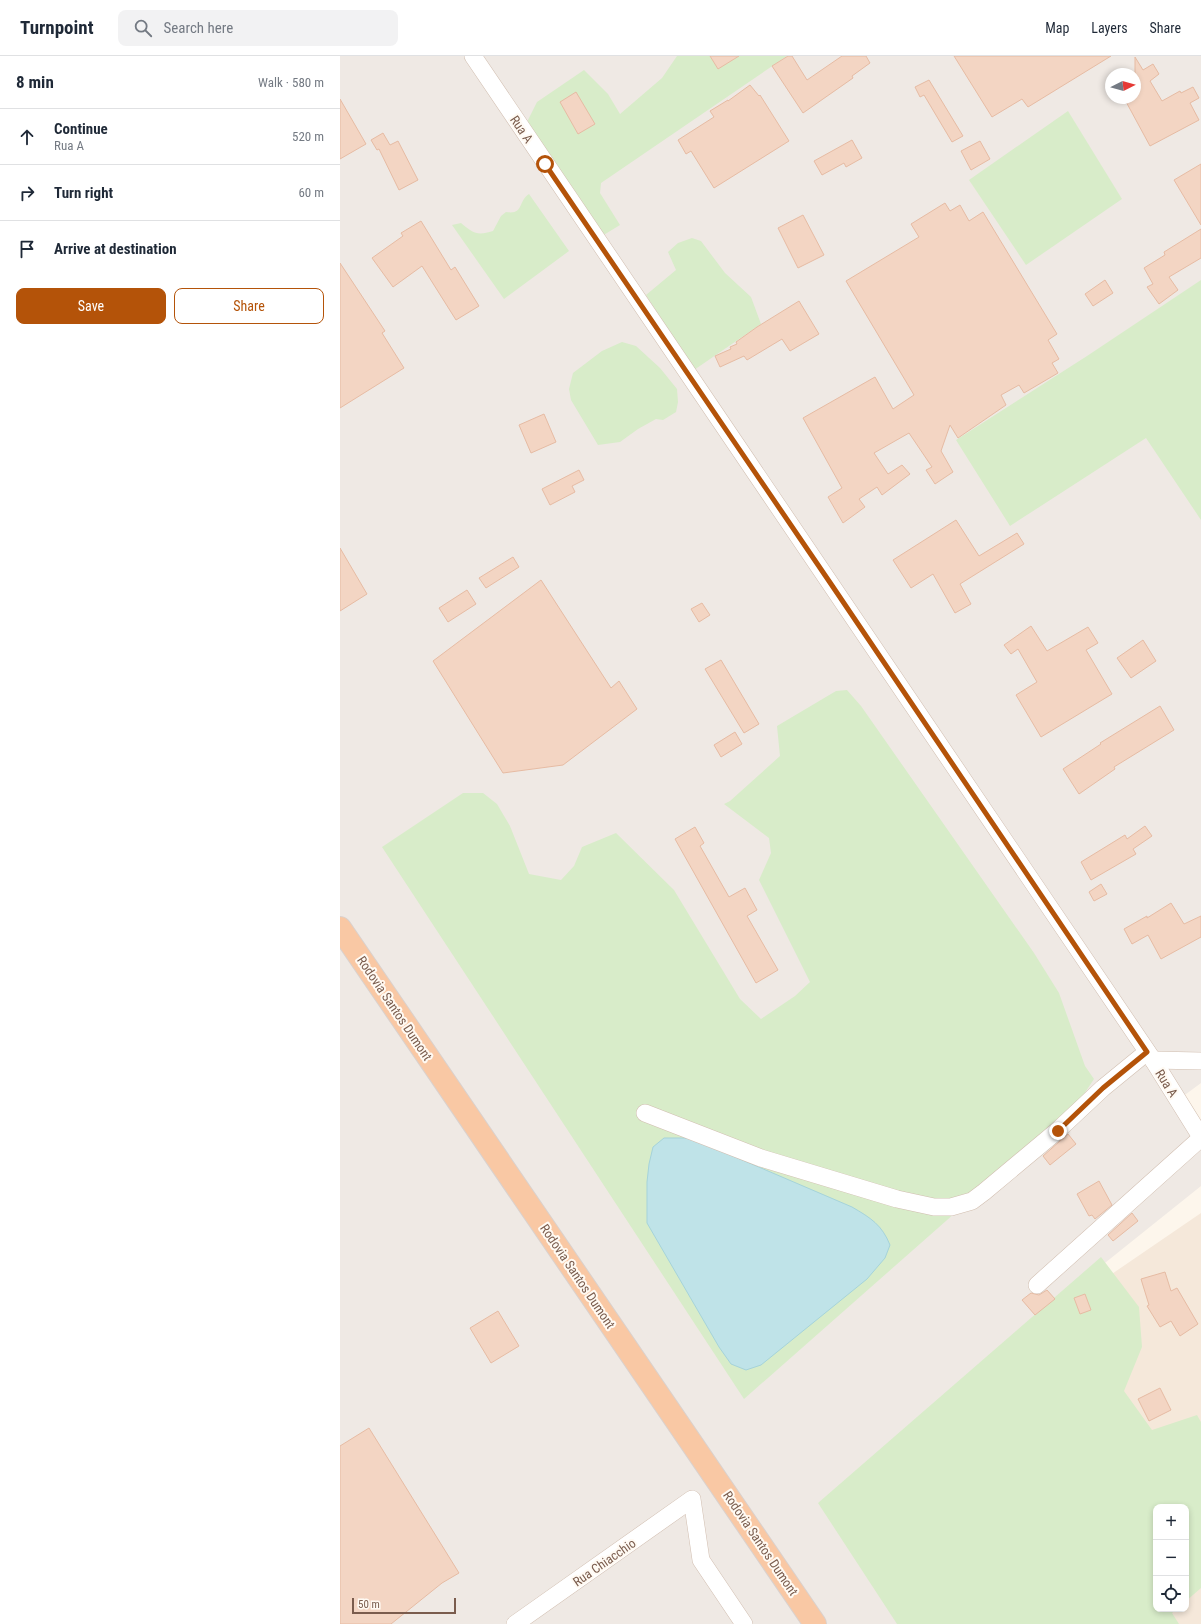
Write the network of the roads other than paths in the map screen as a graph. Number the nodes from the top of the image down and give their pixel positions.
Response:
1 (473, 56) edge
2 (340, 928) edge
3 (1150, 1056) junction
4 (1201, 1061) edge
5 (645, 1114) dead end
6 (1201, 1138) edge
7 (1038, 1285) dead end
8 (515, 1624) edge
9 (744, 1624) edge
10 (815, 1624) edge

1 - 3 street, Rua A
2 - 10 highway, Rodovia Santos Dumont
3 - 4 street
3 - 5 street
3 - 6 street, Rua A
6 - 7 street
8 - 9 street, Rua Chiacchio

